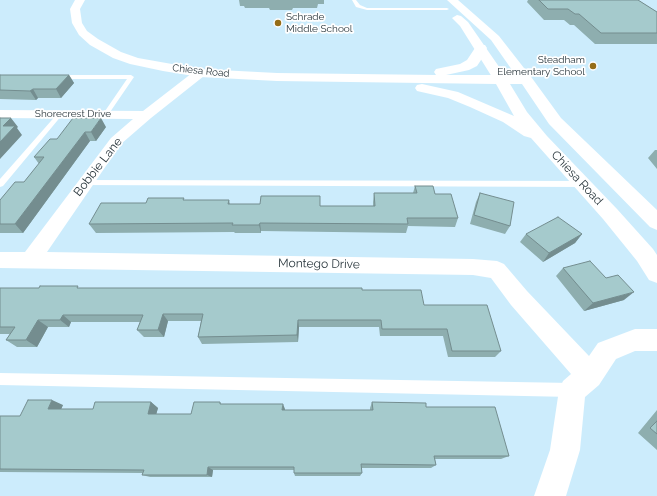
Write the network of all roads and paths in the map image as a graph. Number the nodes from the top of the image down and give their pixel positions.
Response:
1 (80, 0) edge
2 (354, 0) edge
3 (439, 0) edge
4 (450, 4) edge
5 (464, 24) junction
6 (501, 46) junction
7 (484, 53) junction
8 (200, 73) junction
9 (412, 75) junction
10 (46, 77) edge
11 (363, 77) junction
12 (499, 77) junction
13 (524, 77) junction
14 (392, 79) junction
15 (0, 114) edge
16 (60, 114) junction
17 (106, 114) junction
18 (146, 115) junction
19 (541, 140) junction
20 (84, 183) junction
21 (0, 184) edge
22 (583, 184) junction
23 (657, 222) edge
24 (31, 259) junction
25 (0, 260) edge
26 (657, 273) edge
27 (657, 340) edge
28 (0, 378) edge
29 (581, 383) junction
30 (550, 496) edge

1 - 8 main road, Chiesa Road
2 - 4 lane
3 - 4 main road
4 - 5 main road
4 - 6 main road
5 - 6 main road
5 - 7 main road
6 - 7 main road
6 - 13 main road
7 - 9 main road
7 - 12 main road
8 - 11 main road, Chiesa Road
8 - 18 street, Bobbie Lane
9 - 11 main road, Chiesa Road
9 - 12 main road, Chiesa Road
10 - 17 lane
11 - 14 main road, Chiesa Road
12 - 13 main road, Chiesa Road
12 - 14 main road, Chiesa Road
12 - 19 main road, Chiesa Road
13 - 23 main road, Chiesa Road
14 - 19 main road
15 - 16 street, Shorecrest Drive
16 - 17 street, Shorecrest Drive
16 - 21 lane
17 - 18 street, Shorecrest Drive
18 - 20 street, Bobbie Lane
19 - 22 main road, Chiesa Road
20 - 22 lane
20 - 24 street, Bobbie Lane
22 - 26 main road, Chiesa Road
24 - 25 street, Montego Drive
24 - 29 street, Montego Drive
27 - 29 street
28 - 29 lane
29 - 30 street

